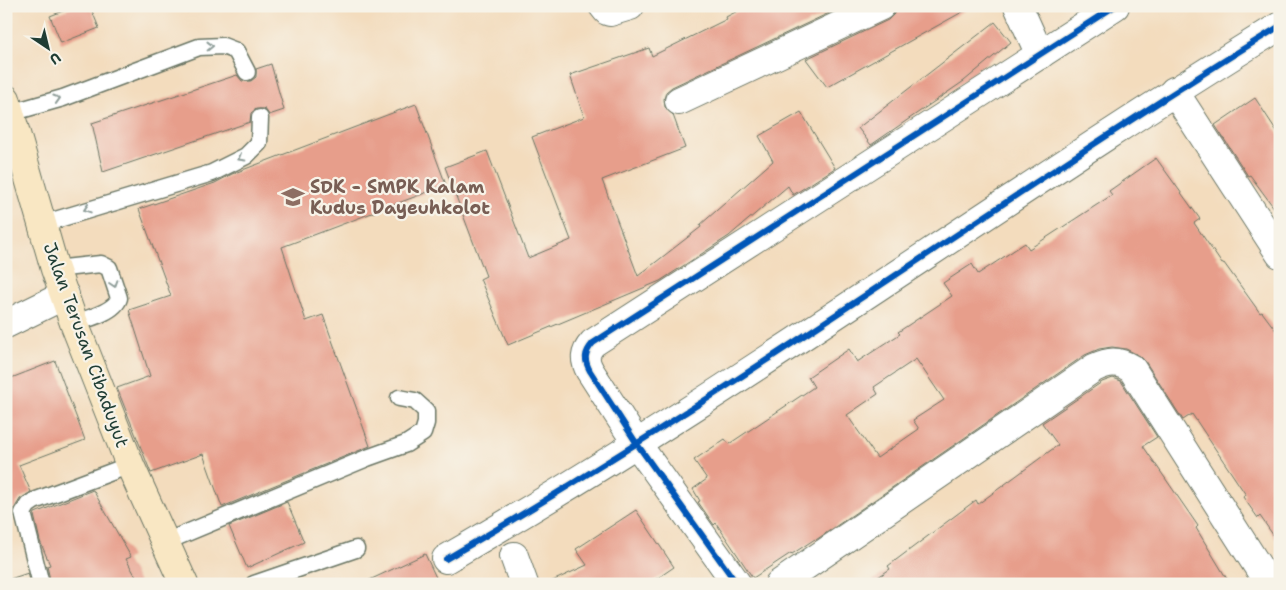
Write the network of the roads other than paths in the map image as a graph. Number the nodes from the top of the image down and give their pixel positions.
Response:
1 (604, 6) edge
2 (630, 6) edge
3 (881, 6) edge
4 (1018, 6) edge
5 (1115, 6) edge
6 (1280, 26) edge
7 (1040, 55) junction
8 (247, 72) dead end
9 (1174, 91) junction
10 (679, 101) dead end
11 (8, 106) edge
12 (260, 118) dead end
13 (42, 224) junction
14 (1280, 254) edge
15 (55, 269) junction
16 (65, 295) junction
17 (74, 323) junction
18 (6, 324) edge
19 (399, 398) dead end
20 (637, 444) junction
21 (130, 466) junction
22 (165, 542) junction
23 (356, 549) dead end
24 (514, 556) dead end
25 (446, 559) dead end
26 (807, 576) edge
27 (262, 583) edge
28 (41, 584) edge
29 (184, 584) edge
30 (524, 584) edge
31 (737, 584) edge
32 (779, 584) edge
33 (1269, 584) edge

1 - 2 street
3 - 10 street
4 - 7 street
5 - 7 street
6 - 9 street
7 - 20 street
11 -> 8 lane
9 - 14 street
9 - 20 street
11 - 13 main road, Jalan Terusan Cibaduyut
12 -> 13 lane
13 - 15 main road, Jalan Terusan Cibaduyut
15 - 16 main road, Jalan Terusan Cibaduyut
15 -> 17 lane
16 - 17 main road, Jalan Terusan Cibaduyut
16 - 18 street
17 - 21 main road, Jalan Terusan Cibaduyut
19 - 22 lane
20 - 25 street
20 - 31 street
21 - 22 main road, Jalan Terusan Cibaduyut
21 - 28 lane
22 - 29 main road, Jalan Terusan Cibaduyut
23 - 27 lane
24 - 30 street
26 - 32 street
26 - 33 street

